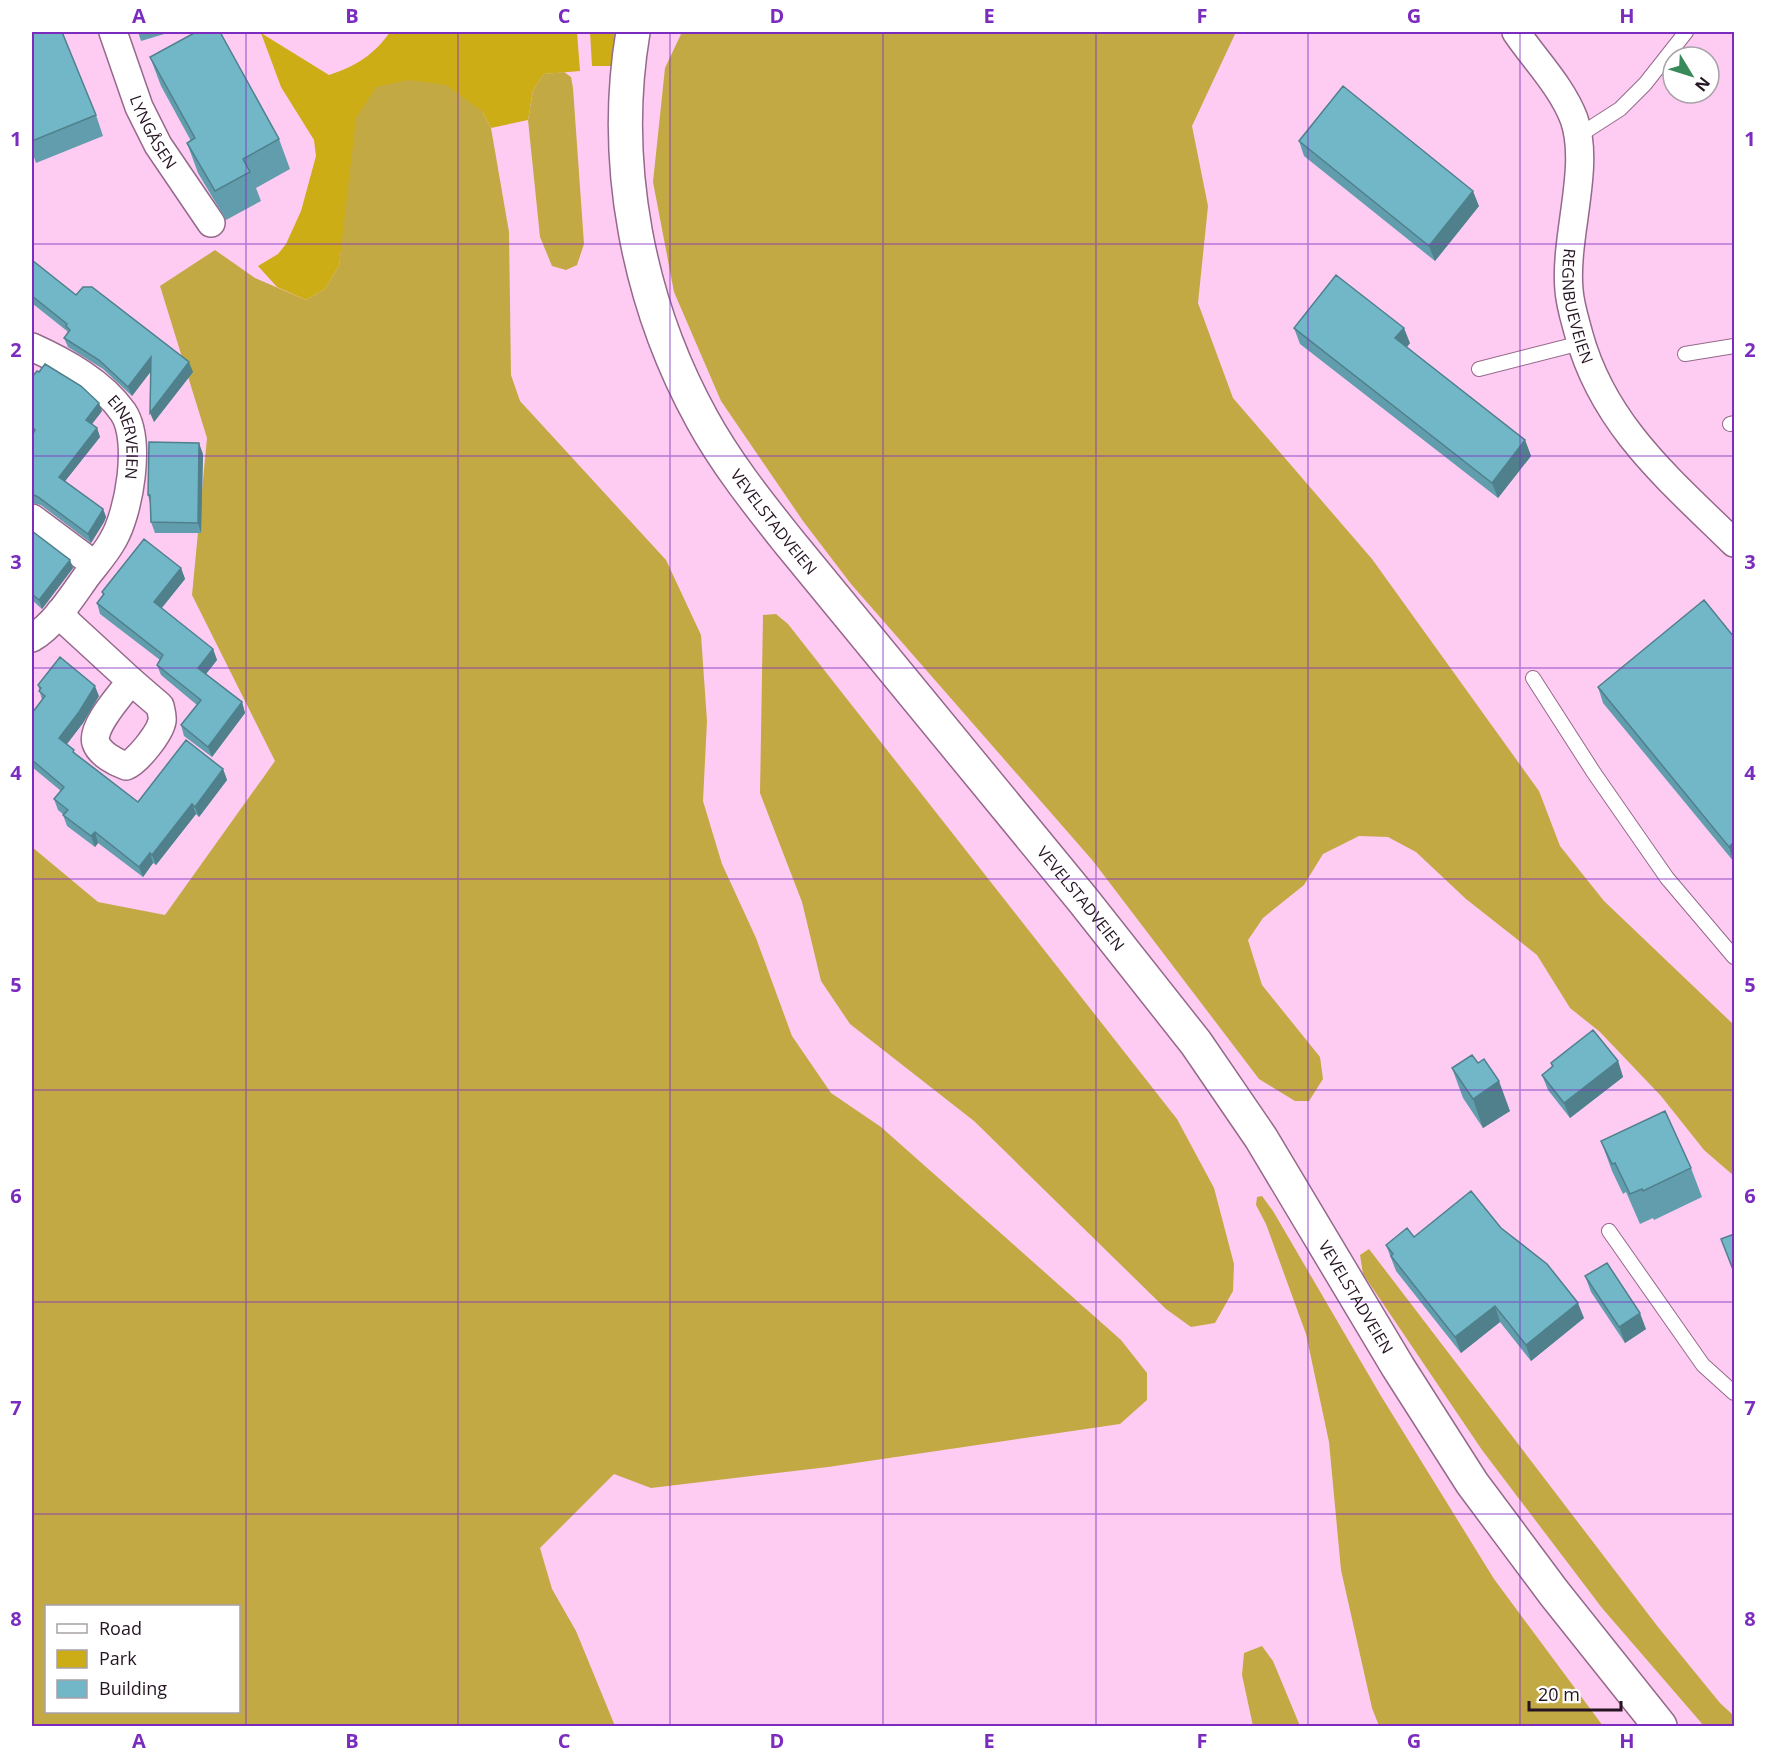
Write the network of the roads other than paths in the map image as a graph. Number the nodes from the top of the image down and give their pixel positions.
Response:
1 (113, 32) edge
2 (633, 32) edge
3 (1516, 32) edge
4 (1686, 32) edge
5 (1578, 136) junction
6 (211, 223) edge
7 (1581, 343) junction
8 (1734, 346) edge
9 (32, 347) edge
10 (1685, 354) dead end
11 (1479, 369) dead end
12 (32, 518) edge
13 (1734, 543) edge
14 (95, 565) junction
15 (60, 612) junction
16 (32, 638) edge
17 (1533, 678) dead end
18 (131, 681) dead end
19 (1734, 957) edge
20 (1609, 1231) dead end
21 (1734, 1394) edge
22 (1660, 1726) edge

1 - 6 street, LYNGÅSEN
2 - 22 main road, VEVELSTADVEIEN
3 - 5 street, REGNBUEVEIEN
4 - 5 lane
5 - 7 street, REGNBUEVEIEN
7 - 11 lane
7 - 13 street, REGNBUEVEIEN
8 - 10 lane
9 - 14 street, EINERVEIEN
12 - 14 street
14 - 15 street, EINERVEIEN
15 - 16 street, EINERVEIEN
15 - 18 street
17 - 19 lane
20 - 21 lane

